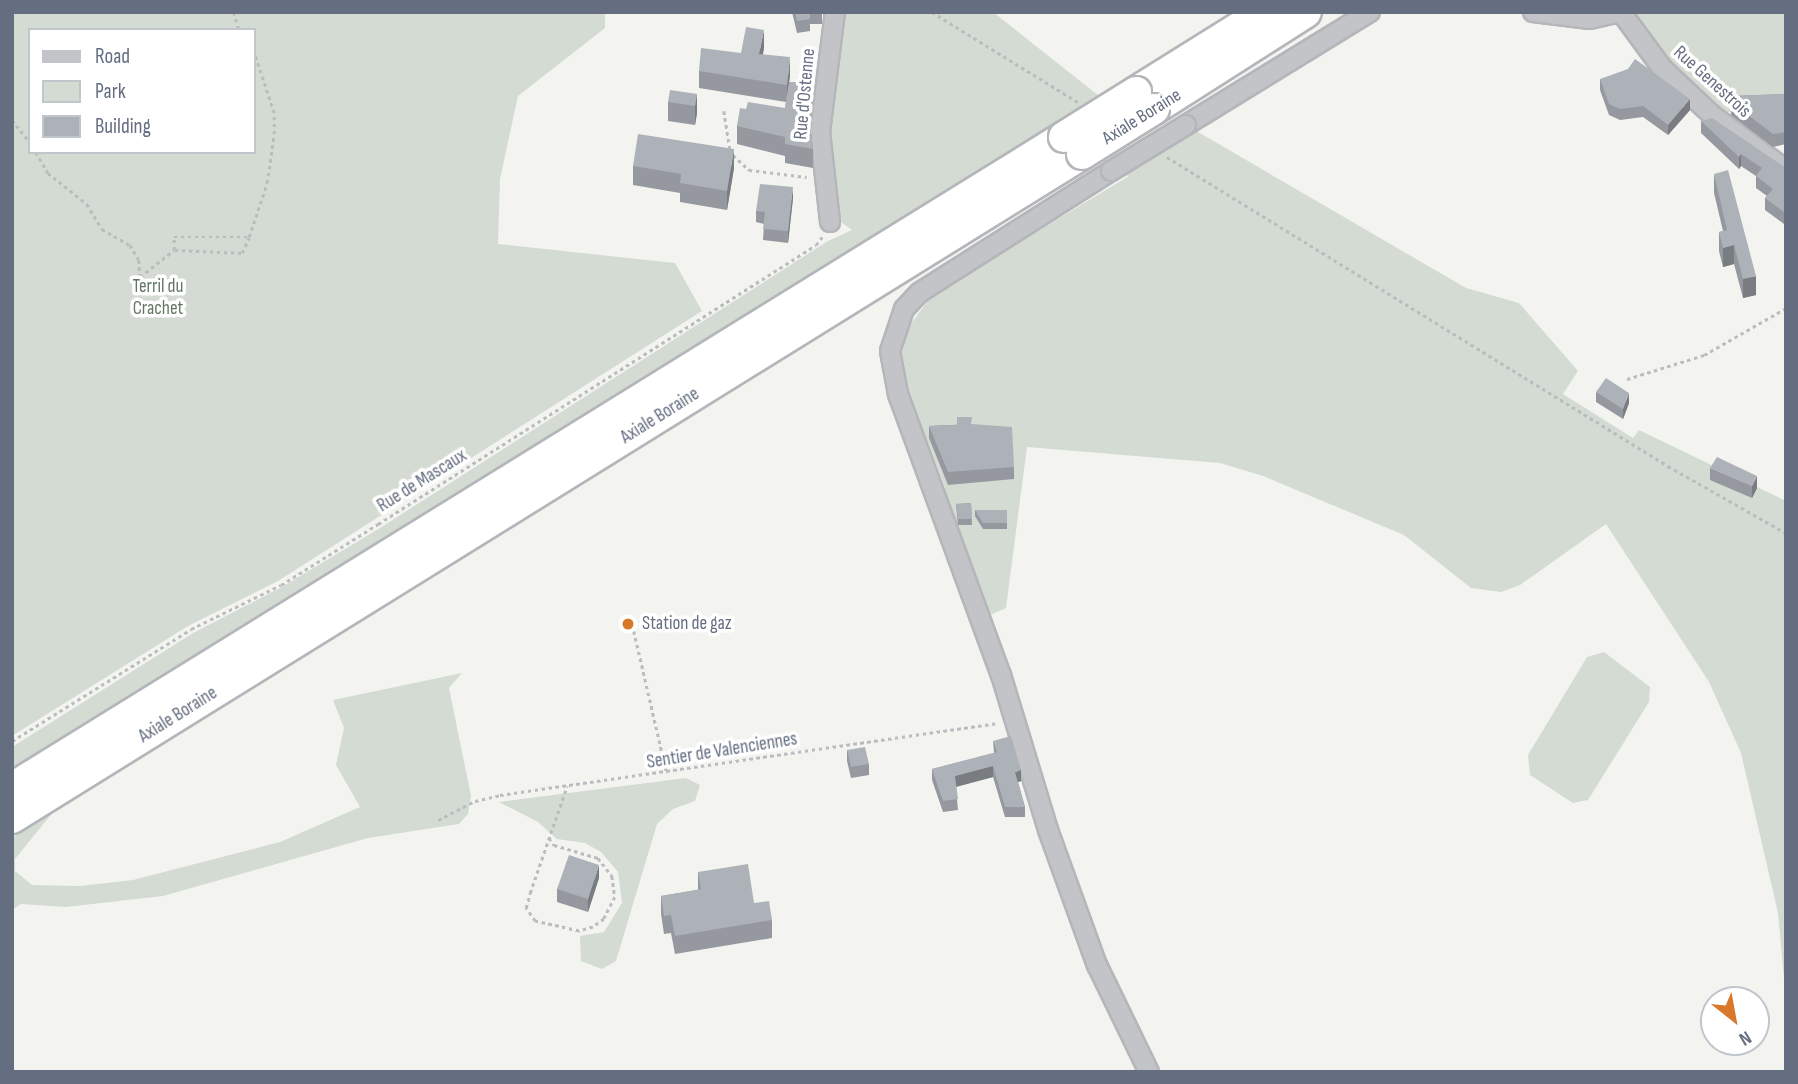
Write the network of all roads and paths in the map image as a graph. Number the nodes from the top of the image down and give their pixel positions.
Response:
1 (835, 12) edge
2 (932, 12) edge
3 (1264, 12) edge
4 (1306, 12) edge
5 (1370, 12) edge
6 (1533, 12) edge
7 (1621, 12) edge
8 (256, 59) edge
9 (1145, 101) junction
10 (1086, 107) dead end
11 (724, 111) dead end
12 (12, 120) edge
13 (28, 140) edge
14 (1073, 145) junction
15 (1157, 151) dead end
16 (37, 154) edge
17 (1786, 170) edge
18 (824, 179) junction
19 (830, 222) joint
20 (250, 237) junction
21 (174, 250) junction
22 (1786, 308) edge
23 (1627, 379) dead end
24 (1786, 533) edge
25 (634, 631) dead end
26 (1015, 721) junction
27 (12, 741) edge
28 (667, 774) junction
29 (566, 786) junction
30 (12, 789) edge
31 (12, 818) edge
32 (438, 820) dead end
33 (549, 838) junction
34 (1149, 1072) edge

1 - 18 street, Rue d'Ostenne
2 - 10 path
3 - 9 highway, Axiale Boraine
4 - 9 highway, Axiale Boraine
5 - 26 street, bridge
6 - 7 street
7 - 17 street, Rue Genestrois
8 - 20 path
9 - 14 highway, Axiale Boraine, bridge
11 - 18 path
12 - 13 path
14 - 30 highway, Axiale Boraine
14 - 31 highway, Axiale Boraine
15 - 24 path
16 - 21 path
18 - 19 street, Rue d'Ostenne
19 - 27 path, Rue de Mascaux
20 - 21 path
20 - 21 path
22 - 23 path
25 - 28 path
26 - 28 path, Sentier de Valenciennes
26 - 34 street
28 - 29 path, Sentier de Valenciennes
29 - 32 path, Sentier de Valenciennes
29 - 33 path
33 - 33 path

